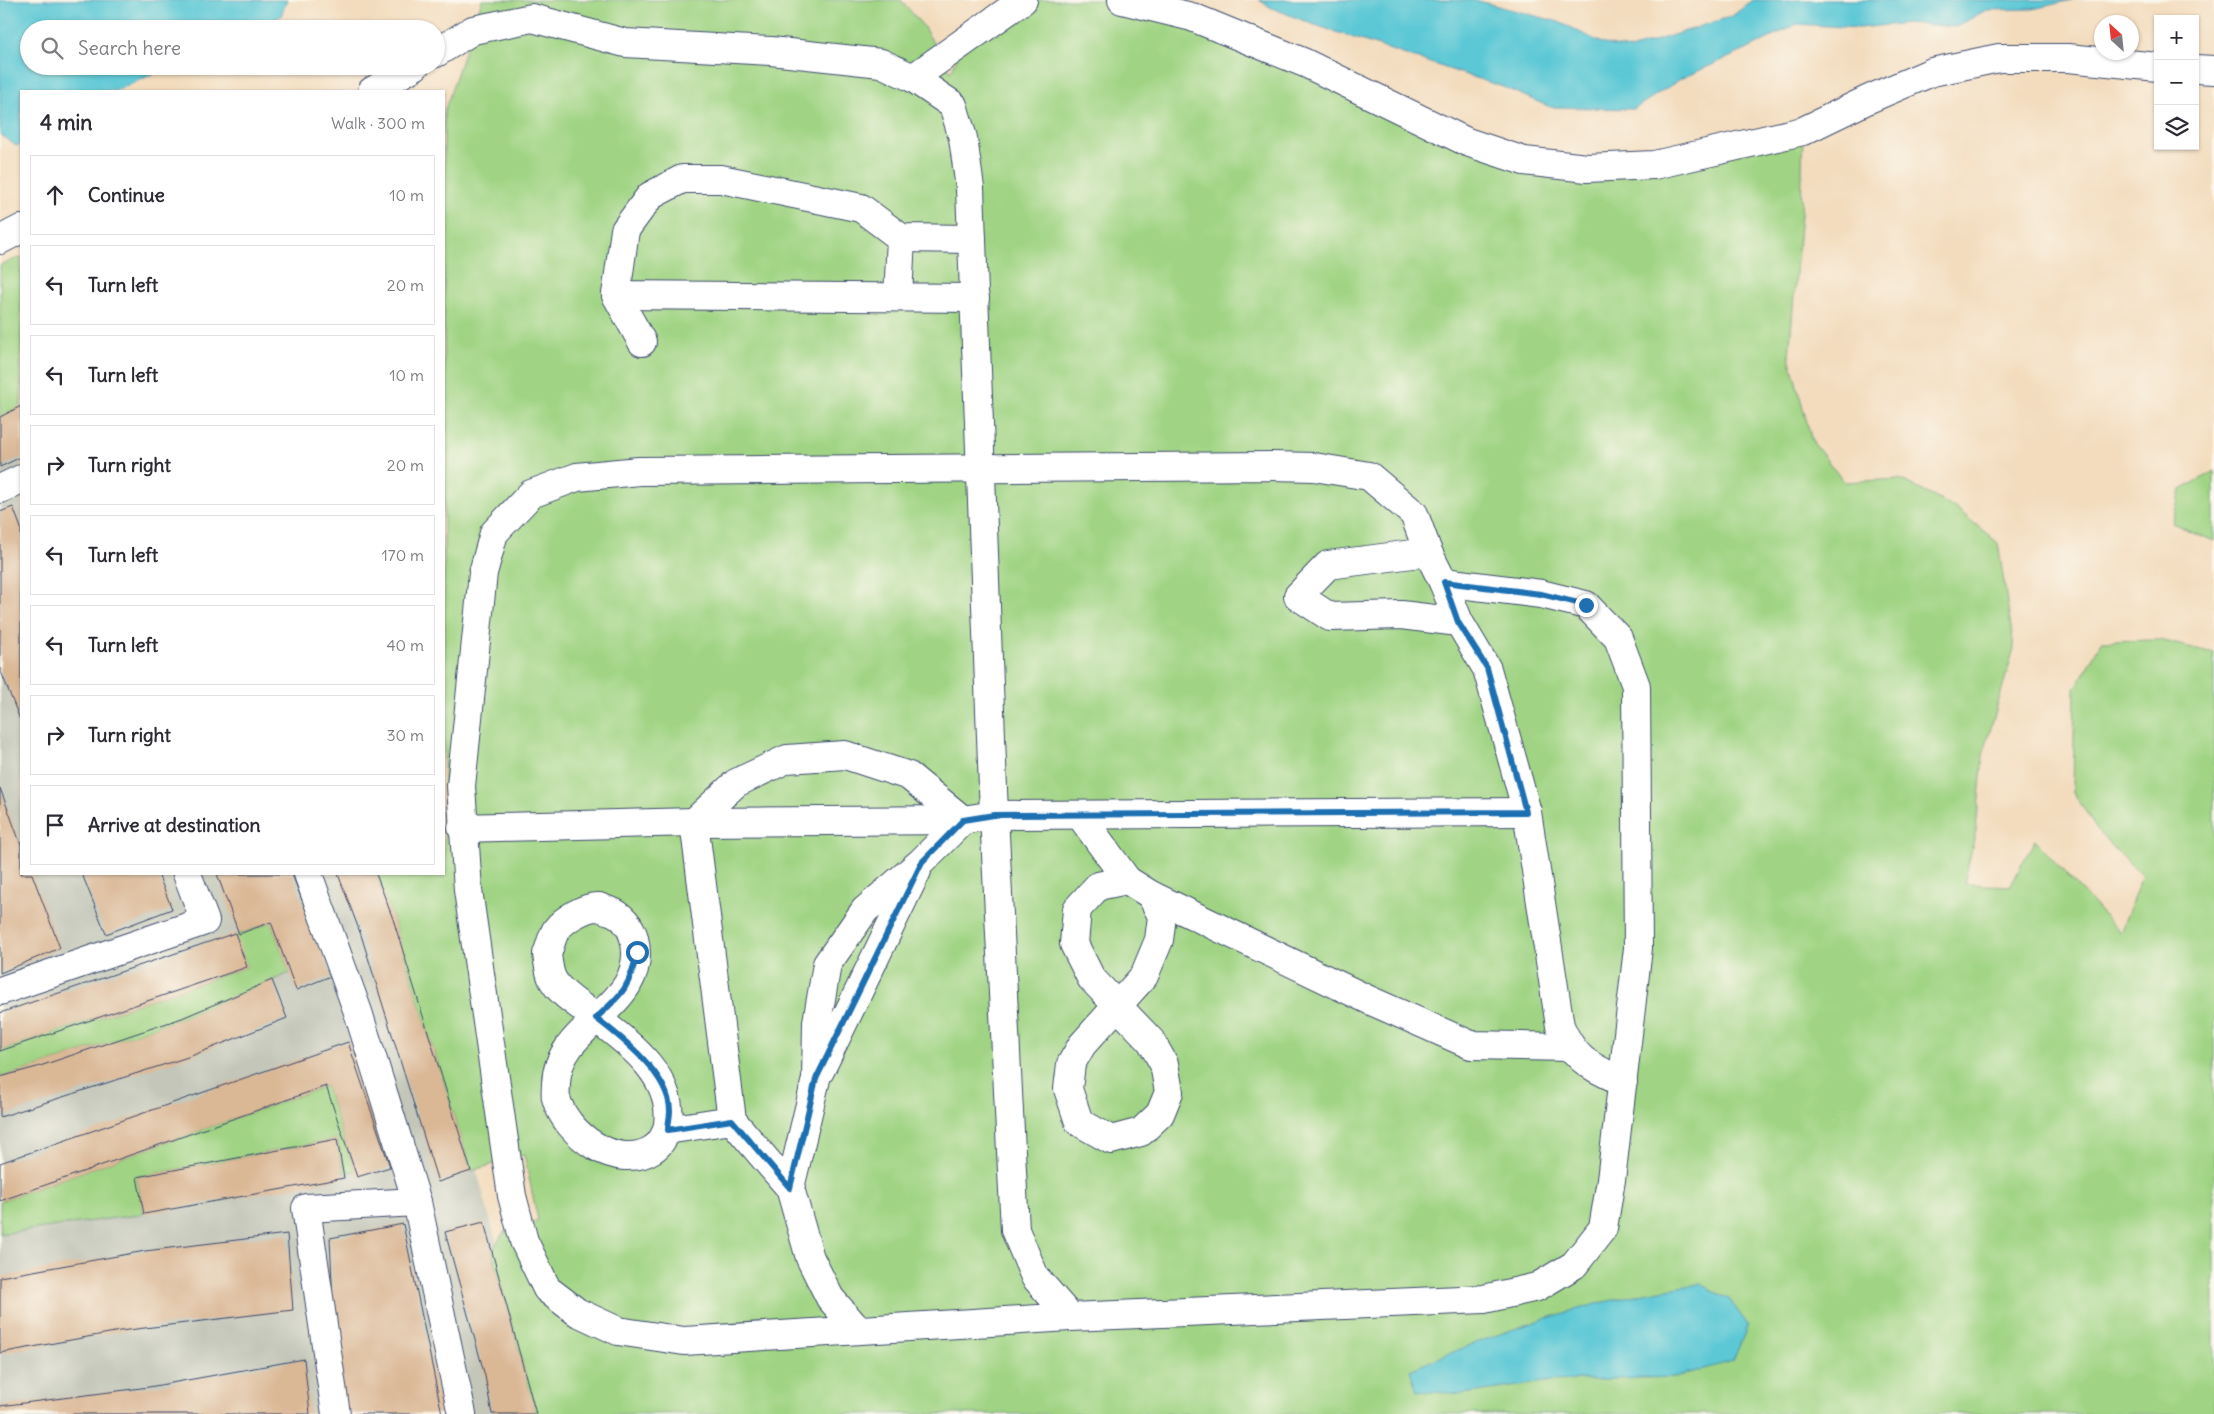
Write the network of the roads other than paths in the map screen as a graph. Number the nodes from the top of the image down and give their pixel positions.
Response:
1 (1023, 0) edge
2 (1122, 0) edge
3 (445, 47) edge
4 (2154, 67) edge
5 (2199, 69) edge
6 (2214, 70) edge
7 (399, 75) edge
8 (913, 78) junction
9 (374, 90) edge
10 (20, 230) edge
11 (901, 238) junction
12 (972, 239) junction
13 (0, 240) edge
14 (0, 246) edge
15 (20, 250) edge
16 (616, 295) junction
17 (898, 297) junction
18 (975, 298) junction
19 (642, 342) dead end
20 (982, 470) junction
21 (20, 479) edge
22 (0, 489) edge
23 (1428, 552) junction
24 (1444, 582) junction
25 (1458, 622) junction
26 (1526, 812) junction
27 (994, 815) junction
28 (1080, 815) junction
29 (963, 820) junction
30 (694, 822) junction
31 (462, 828) junction
32 (922, 862) junction
33 (187, 875) edge
34 (308, 875) edge
35 (1127, 880) junction
36 (1151, 895) junction
37 (0, 992) edge
38 (1117, 1008) junction
39 (1569, 1047) junction
40 (816, 1079) junction
41 (1623, 1082) junction
42 (732, 1120) junction
43 (668, 1130) junction
44 (790, 1188) junction
45 (417, 1202) junction
46 (1070, 1317) junction
47 (858, 1330) junction
48 (336, 1414) edge
49 (462, 1414) edge

1 - 8 lane
2 - 4 lane
3 - 8 lane
5 - 6 lane
7 - 9 lane
8 - 12 lane
10 - 13 lane
11 - 12 lane
11 - 16 lane
11 - 17 lane
12 - 18 lane
14 - 15 lane
16 - 17 lane
16 - 19 lane
17 - 18 lane
18 - 20 lane
20 - 23 lane
20 - 27 lane
20 - 31 lane
21 - 22 lane
23 - 24 lane
23 - 25 lane
24 - 25 lane
24 - 41 lane
25 - 26 lane
26 - 28 lane
26 - 39 lane
27 - 28 lane
27 - 29 lane
27 - 46 lane
28 - 35 lane
29 - 30 lane
29 - 30 lane
29 - 32 lane
30 - 31 lane
30 - 42 lane
31 - 47 lane
32 - 40 lane
32 - 40 lane
33 - 37 lane
34 - 45 lane
35 - 36 lane
35 - 38 lane
36 - 38 lane
36 - 39 lane
38 - 38 lane
39 - 41 lane
40 - 44 lane
41 - 46 lane
42 - 43 lane
42 - 44 lane
43 - 43 lane
44 - 47 lane
45 - 48 lane
45 - 49 lane
46 - 47 lane

